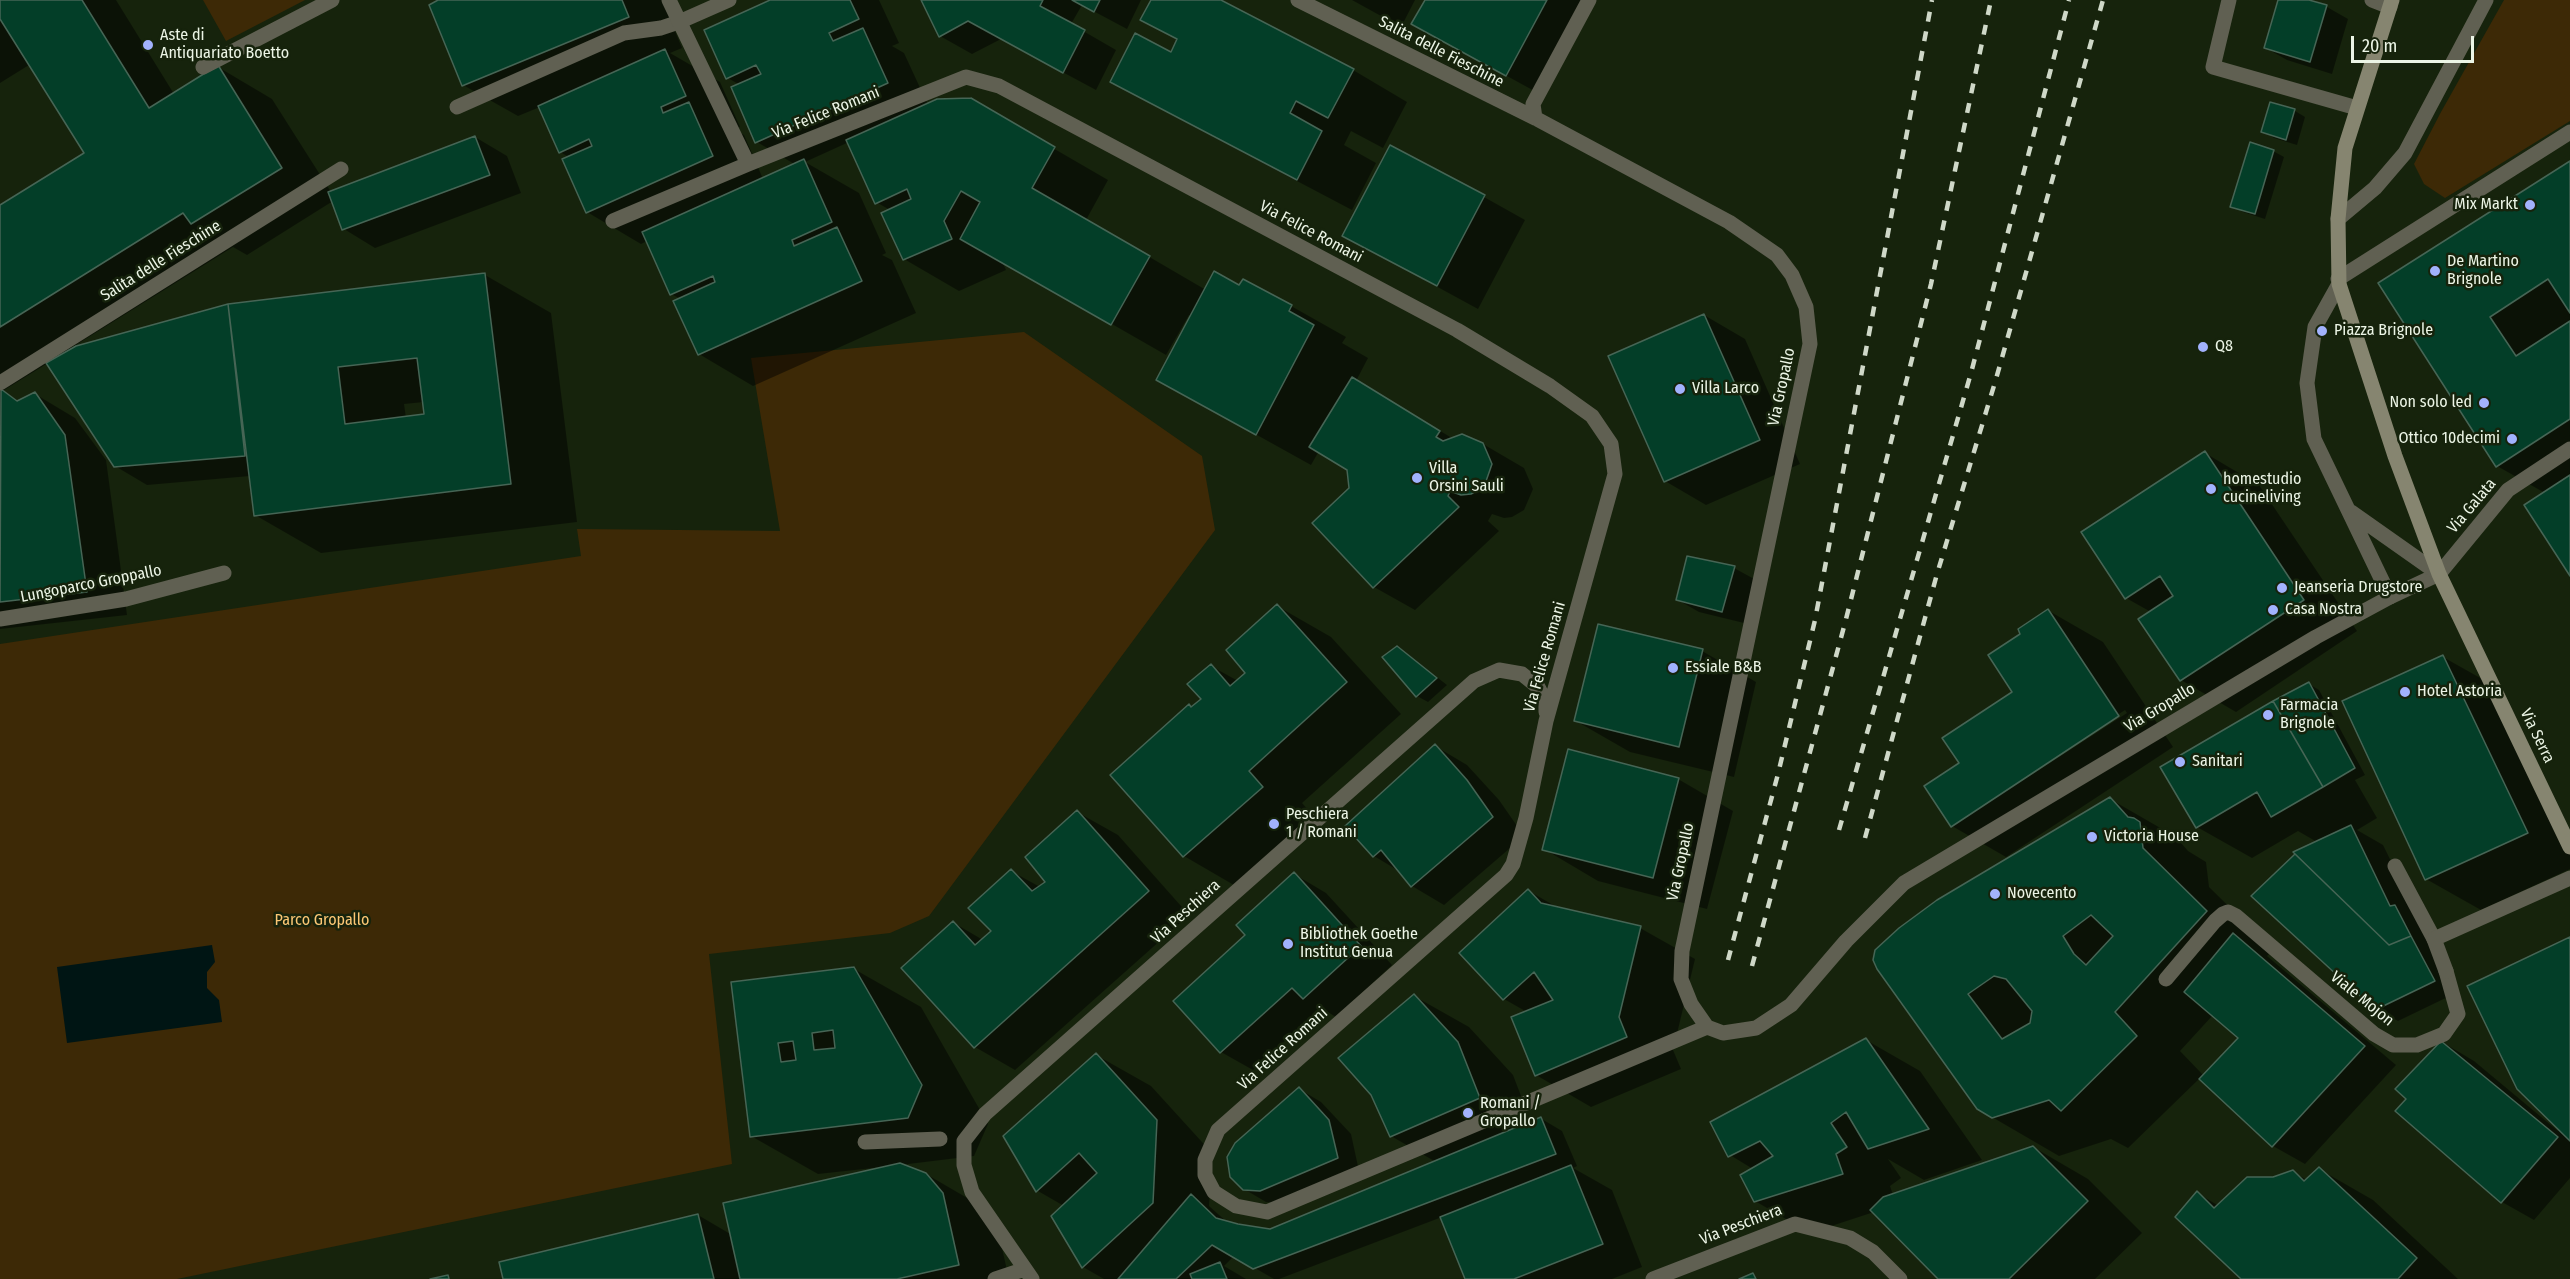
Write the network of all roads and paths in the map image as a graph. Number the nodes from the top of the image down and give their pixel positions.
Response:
1 (332, 0) edge
2 (669, 0) edge
3 (729, 0) edge
4 (1298, 0) edge
5 (1589, 0) edge
6 (2229, 0) edge
7 (2372, 0) edge
8 (2486, 0) edge
9 (2391, 3) edge
10 (679, 22) junction
11 (203, 67) dead end
12 (457, 107) dead end
13 (2358, 108) junction
14 (1535, 118) junction
15 (2570, 132) edge
16 (748, 164) junction
17 (341, 170) dead end
18 (2338, 219) junction
19 (613, 221) dead end
20 (2338, 281) junction
21 (0, 383) edge
22 (2570, 449) edge
23 (2348, 510) junction
24 (224, 573) dead end
25 (2439, 574) junction
26 (2390, 597) junction
27 (0, 619) edge
28 (1546, 721) junction
29 (2570, 847) edge
30 (2396, 866) dead end
31 (2570, 878) edge
32 (2434, 939) junction
33 (2166, 979) dead end
34 (1707, 1028) junction
35 (940, 1139) dead end
36 (865, 1143) dead end
37 (1028, 1274) edge
38 (995, 1279) edge
39 (1653, 1279) edge
40 (1900, 1279) edge

1 - 11 street
2 - 10 street
3 - 10 street
4 - 14 street, Salita delle Fieschine
5 - 14 street
6 - 13 street
7 - 9 street
8 - 18 street
9 - 13 main road
10 - 12 street
10 - 16 street
13 - 18 main road
14 - 34 street, Via Gropallo
15 - 20 street
16 - 19 street, Via Felice Romani
16 - 28 street, Via Felice Romani
17 - 21 street, Salita delle Fieschine
18 - 20 main road
20 - 23 street
20 - 25 main road
22 - 25 street, Via Galata
23 - 25 street
23 - 26 street
24 - 27 street, Lungoparco Groppallo
25 - 26 street
25 - 29 main road, Via Serra
26 - 34 street, Via Gropallo
28 - 34 street, Via Felice Romani
28 - 37 street, Via Peschiera
30 - 32 street, Viale Mojon
31 - 32 street
32 - 33 street, Viale Mojon
35 - 36 street
37 - 38 street
39 - 40 street, Via Peschiera

